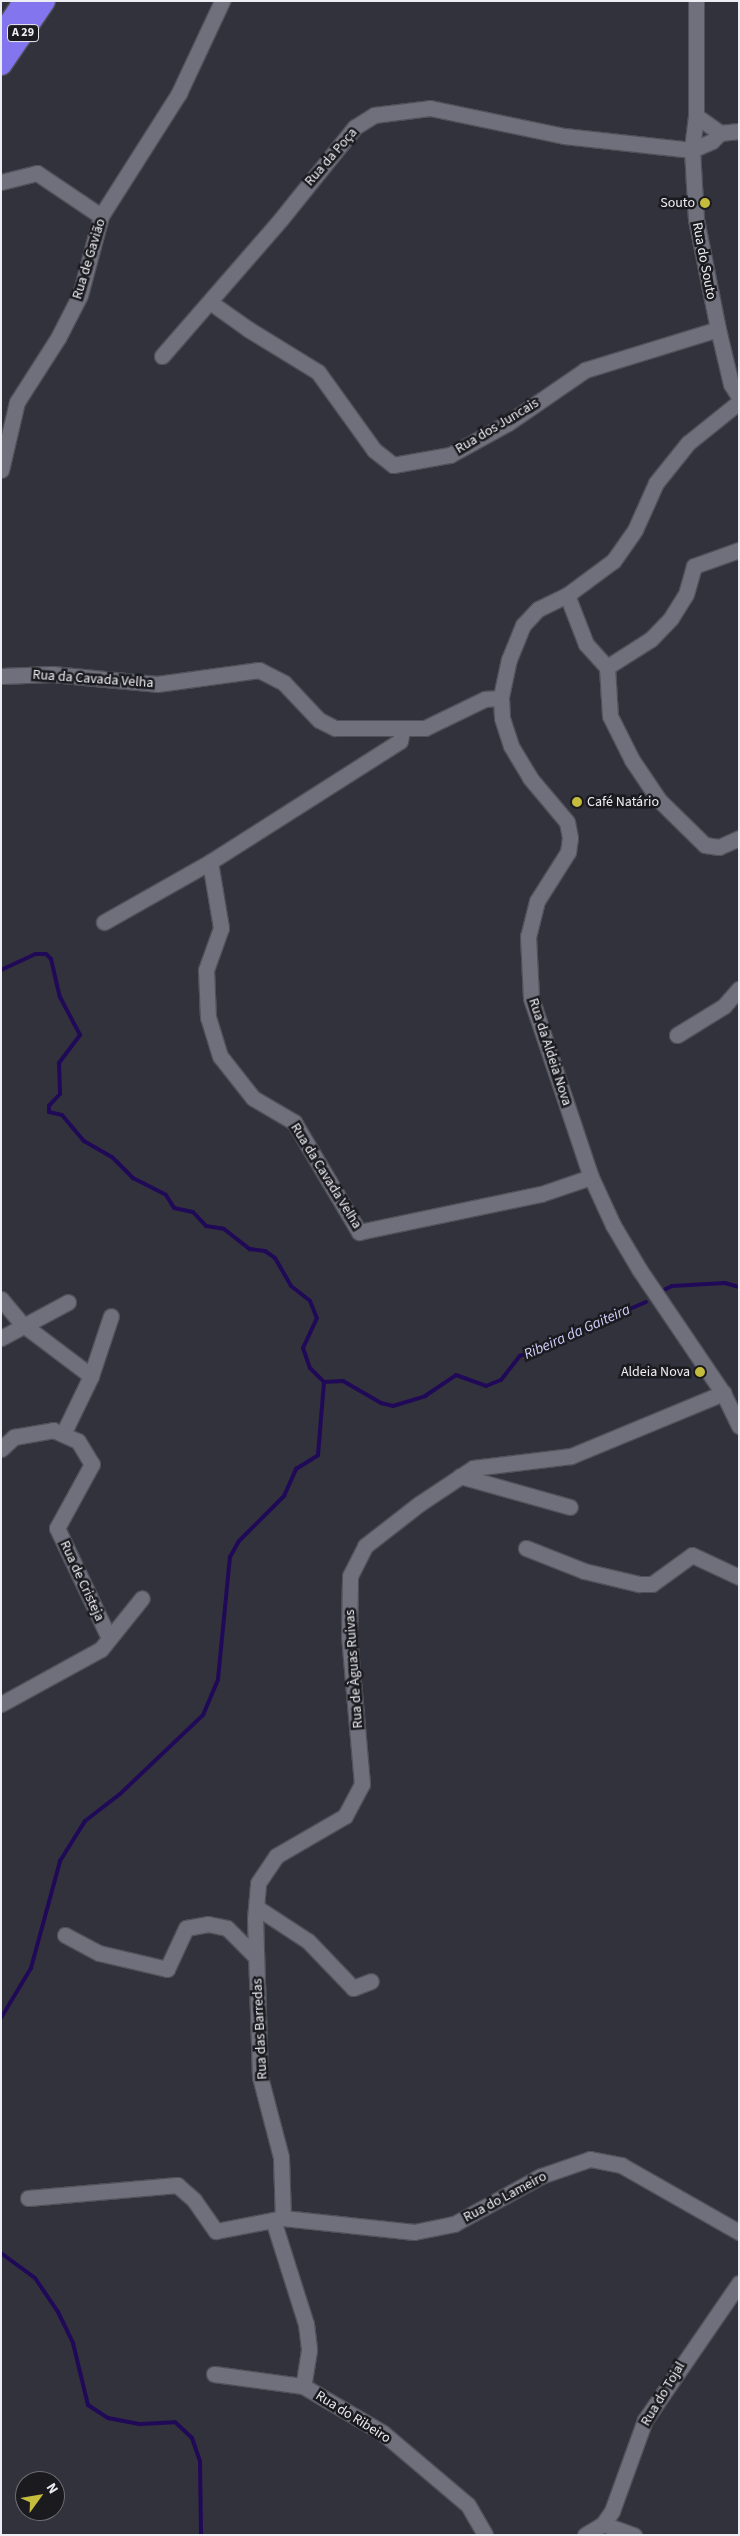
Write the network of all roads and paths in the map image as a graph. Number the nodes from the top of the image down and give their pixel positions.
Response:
1 (25, 1) edge
2 (44, 1) edge
3 (222, 1) edge
4 (696, 1) edge
5 (1, 37) edge
6 (1, 64) edge
7 (696, 116) junction
8 (739, 131) edge
9 (720, 133) junction
10 (692, 150) junction
11 (1, 182) edge
12 (101, 216) junction
13 (210, 302) junction
14 (718, 329) junction
15 (162, 356) dead end
16 (739, 397) edge
17 (739, 402) edge
18 (1, 470) edge
19 (739, 550) edge
20 (566, 595) junction
21 (607, 667) junction
22 (1, 676) edge
23 (501, 698) junction
24 (402, 730) junction
25 (739, 838) edge
26 (210, 862) junction
27 (104, 922) dead end
28 (739, 989) edge
29 (676, 1035) dead end
30 (592, 1177) junction
31 (1, 1299) edge
32 (68, 1302) dead end
33 (111, 1316) dead end
34 (25, 1326) junction
35 (1, 1338) edge
36 (91, 1376) junction
37 (723, 1393) junction
38 (739, 1426) edge
39 (63, 1434) junction
40 (1, 1448) edge
41 (460, 1476) junction
42 (570, 1507) dead end
43 (526, 1548) dead end
44 (739, 1577) edge
45 (142, 1598) dead end
46 (109, 1638) junction
47 (1, 1704) edge
48 (256, 1907) junction
49 (65, 1935) dead end
50 (256, 1957) junction
51 (370, 1981) dead end
52 (28, 2198) dead end
53 (278, 2219) junction
54 (739, 2232) edge
55 (739, 2282) edge
56 (214, 2374) dead end
57 (303, 2386) junction
58 (603, 2524) junction
59 (485, 2535) edge
60 (585, 2535) edge
61 (634, 2535) edge

1 - 5 highway, A 29
2 - 6 highway, A 29
3 - 12 street, Rua de Gavião
4 - 7 street, Rua do Souto
7 - 9 street
7 - 10 street, Rua do Souto
8 - 9 street
9 - 10 street
10 - 13 street, Rua da Poça
10 - 14 street, Rua do Souto
11 - 12 street
12 - 18 street, Rua de Gavião
13 - 14 street, Rua dos Juncais
13 - 15 street, Rua da Poça
14 - 16 street, Rua do Souto
17 - 20 street, Rua da Aldeia Nova
19 - 21 street
20 - 21 street
20 - 23 street, Rua da Aldeia Nova
21 - 25 street
22 - 24 street, Rua da Cavada Velha
23 - 24 street, Rua da Cavada Velha
23 - 30 street, Rua da Aldeia Nova
24 - 26 street
26 - 27 street
26 - 30 street, Rua da Cavada Velha
28 - 29 street
30 - 37 street, Rua da Aldeia Nova
31 - 34 street
32 - 34 street
33 - 36 street
34 - 35 street
34 - 36 street
36 - 39 street
37 - 38 street, Rua da Aldeia Nova
37 - 41 street, Rua de Àguas Ruivas
39 - 40 street
39 - 46 street, Rua de Cristeja
41 - 42 street
41 - 48 street, Rua de Àguas Ruivas
43 - 44 street
45 - 46 street
46 - 47 street
48 - 50 street, Rua das Barredas
48 - 51 street
49 - 50 street
50 - 53 street, Rua das Barredas
52 - 53 street, Rua do Lameiro
53 - 54 street, Rua do Lameiro
53 - 57 street
55 - 58 street, Rua do Tojal
56 - 57 street, Rua do Ribeiro
57 - 59 street, Rua do Ribeiro
58 - 60 street, Rua do Tojal
58 - 61 street

